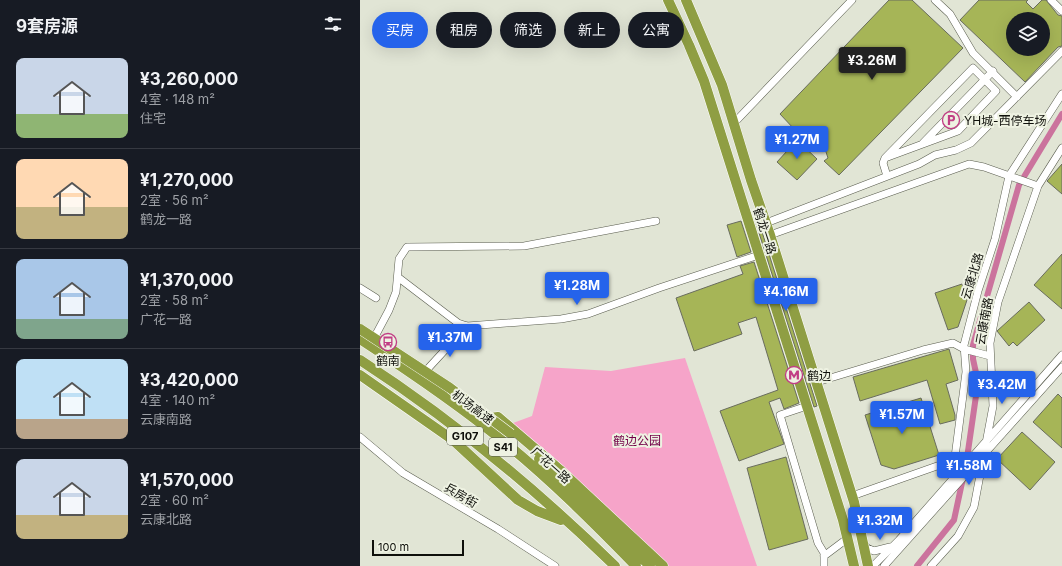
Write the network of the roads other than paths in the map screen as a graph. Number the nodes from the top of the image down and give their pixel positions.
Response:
1 (668, 0) edge
2 (686, 0) edge
3 (852, 0) edge
4 (935, 0) edge
5 (1051, 0) edge
6 (1062, 11) edge
7 (1062, 51) edge
8 (992, 71) junction
9 (984, 79) junction
10 (1062, 94) edge
11 (1017, 97) junction
12 (734, 122) junction
13 (922, 145) junction
14 (1062, 148) edge
15 (885, 158) junction
16 (887, 176) junction
17 (1009, 176) junction
18 (1038, 186) junction
19 (656, 221) dead end
20 (766, 223) junction
21 (770, 235) junction
22 (759, 255) junction
23 (399, 278) junction
24 (360, 288) edge
25 (376, 298) dead end
26 (467, 326) junction
27 (360, 329) edge
28 (360, 339) edge
29 (365, 344) edge
30 (964, 349) junction
31 (1062, 355) edge
32 (990, 356) junction
33 (360, 360) edge
34 (360, 363) edge
35 (1062, 367) edge
36 (360, 375) edge
37 (419, 378) junction
38 (817, 382) junction
39 (807, 406) junction
40 (476, 419) junction
41 (360, 437) edge
42 (986, 441) junction
43 (984, 454) junction
44 (954, 460) junction
45 (953, 478) junction
46 (852, 496) junction
47 (561, 520) junction
48 (848, 540) junction
49 (862, 541) junction
50 (895, 544) junction
51 (824, 556) junction
52 (555, 566) edge
53 (609, 566) edge
54 (615, 566) edge
55 (633, 566) edge
56 (636, 566) edge
57 (650, 566) edge
58 (663, 566) edge
59 (824, 566) edge
60 (846, 566) edge
61 (854, 566) edge
62 (868, 566) edge
63 (873, 566) edge
64 (884, 566) edge
65 (930, 566) edge

1 - 22 highway, 鹤龙一路
2 - 12 highway, 鹤龙一路
3 - 12 street
4 - 8 street
5 - 6 street
7 - 11 street
8 - 9 street
8 - 11 street
9 - 13 street
9 - 13 street
9 - 15 street
10 - 17 street, 云康北路
11 - 16 street
12 - 20 highway, 鹤龙一路
13 - 15 street
14 - 18 street, 云康南路
15 - 16 street
16 - 20 street
17 - 18 street
17 - 21 street
17 - 30 street, 云康北路
18 - 32 street, 云康南路
19 - 23 street
20 - 21 highway, 鹤龙一路
21 - 38 highway, 鹤龙一路
22 - 26 street
22 - 39 highway, 鹤龙一路
23 - 26 street
23 - 29 street
24 - 25 street
26 - 37 street
27 - 57 highway, bridge
28 - 29 highway, 广花一路 / G107
29 - 37 highway, 广花一路 / G107
29 - 55 highway, 机场高速 / S41
30 - 32 street
30 - 38 street
30 - 44 street, 云康北路
31 - 42 street
32 - 42 street, 云康南路
33 - 54 highway, S41
34 - 47 highway, G107
35 - 43 street
36 - 47 highway
37 - 40 highway, 广花一路 / G107
38 - 46 highway, 鹤龙一路
39 - 48 highway, 鹤龙一路
39 - 51 street
40 - 56 highway, 广花一路 / G107
40 - 58 highway
41 - 52 street, 兵房街
42 - 43 street, 云康南路
42 - 45 street
43 - 64 street
43 - 65 street, 云康南路
44 - 45 street, 云康北路
44 - 46 street
45 - 50 street
46 - 49 highway, 鹤龙一路
47 - 53 highway, G107
48 - 51 street
48 - 60 highway
48 - 61 highway, 鹤龙一路
49 - 50 street
49 - 62 highway, 鹤龙一路
50 - 63 street
51 - 59 street

